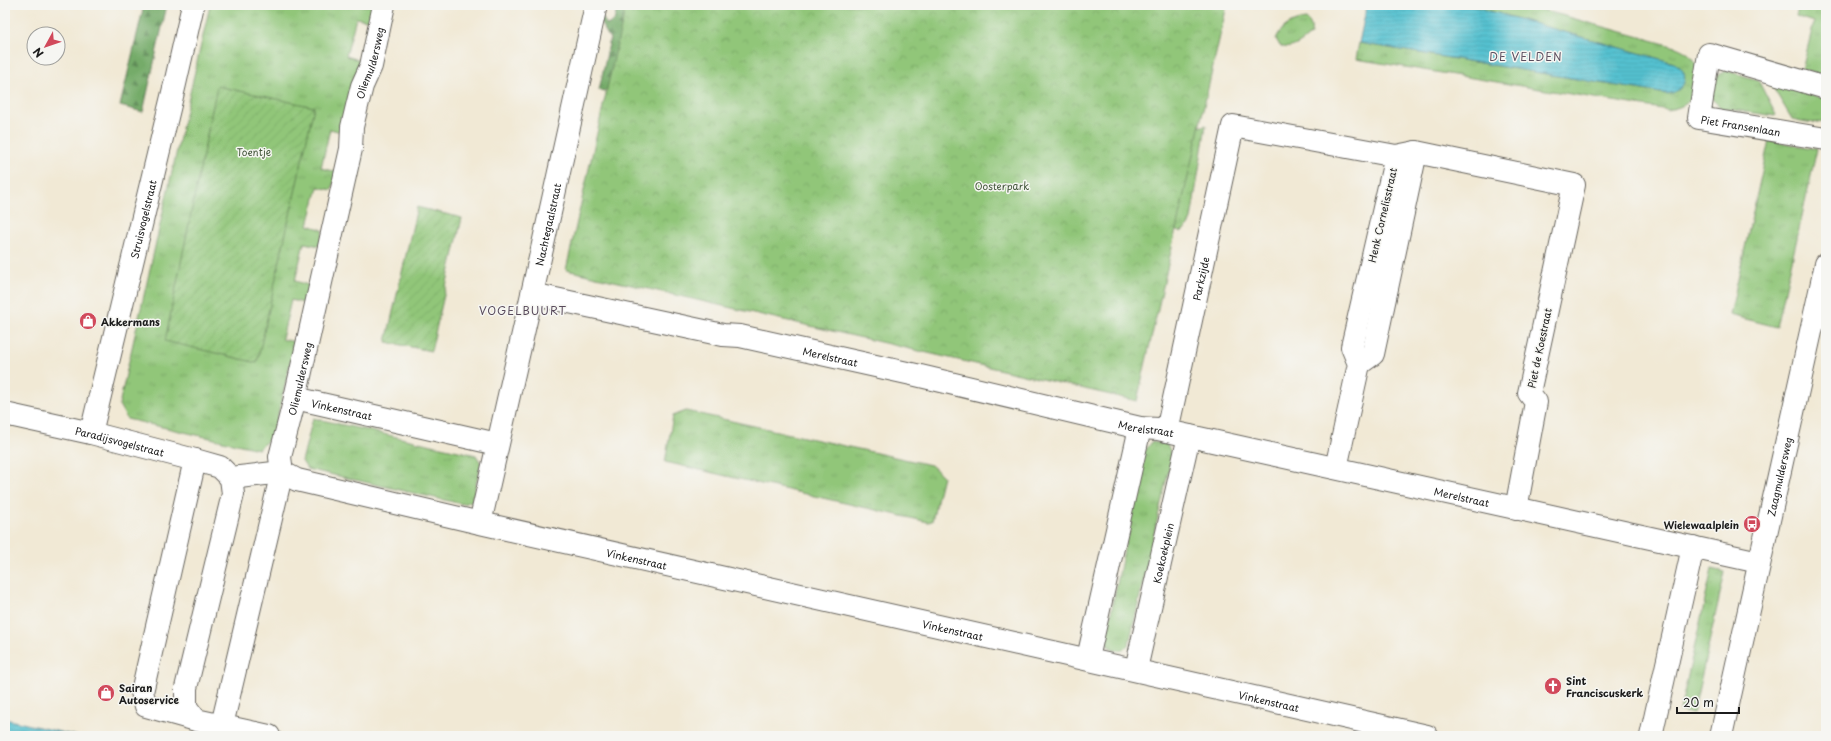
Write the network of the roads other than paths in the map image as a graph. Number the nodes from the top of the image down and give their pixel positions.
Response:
1 (192, 5) edge
2 (384, 5) edge
3 (596, 5) edge
4 (1826, 88) edge
5 (1233, 126) joint
6 (1826, 139) edge
7 (1406, 154) junction
8 (1826, 264) edge
9 (532, 294) junction
10 (295, 398) junction
11 (5, 414) edge
12 (1140, 428) junction
13 (1167, 430) junction
14 (91, 433) junction
15 (1189, 436) junction
16 (497, 444) junction
17 (195, 460) junction
18 (1336, 468) junction
19 (282, 472) junction
20 (231, 478) junction
21 (1516, 508) junction
22 (480, 523) junction
23 (1693, 547) junction
24 (1759, 562) junction
25 (1088, 658) junction
26 (1136, 669) junction
27 (196, 720) junction
28 (222, 725) junction
29 (269, 736) edge
30 (1427, 736) edge
31 (1651, 736) edge
32 (1721, 736) edge

1 - 14 street, Struisvogelstraat
2 - 10 street, Oliemuldersweg
3 - 9 street, Nachtegaalstraat
4 - 6 street, Piet Fransenlaan
5 - 7 street, Henk Cornelisstraat
5 - 13 street, Parkzijde
7 - 18 street, Henk Cornelisstraat
7 - 21 street, Piet de Koestraat
8 - 24 street, Zaagmuldersweg
9 - 12 street, Merelstraat
9 - 16 street, Nachtegaalstraat
10 - 16 street, Vinkenstraat
10 - 19 street, Oliemuldersweg
11 - 14 street, Paradijsvogelstraat
12 - 13 street, Merelstraat
12 - 25 street
13 - 15 street, Merelstraat
14 - 17 street, Paradijsvogelstraat
15 - 18 street, Merelstraat
15 - 26 street, Koekoekplein
16 - 22 street
17 - 20 street, Paradijsvogelstraat
17 - 27 street
18 - 21 street, Merelstraat
19 - 20 street
19 - 22 street, Vinkenstraat
19 - 28 street, Oliemuldersweg
20 - 27 street
21 - 23 street, Merelstraat
22 - 25 street, Vinkenstraat
23 - 24 street, Merelstraat
23 - 31 street
24 - 32 street, Zaagmuldersweg
25 - 26 street, Vinkenstraat
26 - 30 street, Vinkenstraat
27 - 28 street
28 - 29 street

